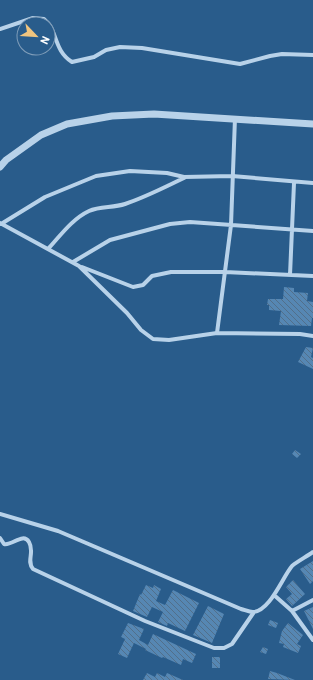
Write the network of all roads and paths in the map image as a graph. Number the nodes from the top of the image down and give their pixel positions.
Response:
1 (0, 29) edge
2 (313, 55) edge
3 (236, 118) junction
4 (313, 124) edge
5 (0, 167) edge
6 (232, 176) junction
7 (184, 177) junction
8 (294, 183) junction
9 (313, 184) edge
10 (1, 224) edge
11 (231, 225) junction
12 (293, 230) junction
13 (313, 231) edge
14 (48, 249) junction
15 (73, 262) junction
16 (79, 266) junction
17 (224, 272) junction
18 (290, 275) junction
19 (313, 276) edge
20 (218, 333) junction
21 (313, 336) edge
22 (0, 514) edge
23 (0, 538) edge
24 (313, 552) edge
25 (274, 595) junction
26 (313, 600) edge
27 (292, 611) junction
28 (254, 612) junction
29 (313, 640) edge

1 - 2 street
3 - 4 street
3 - 5 street
3 - 6 street
6 - 7 street
6 - 8 street
6 - 11 street
7 - 10 street
7 - 14 street
8 - 9 street
8 - 12 street
10 - 14 street
11 - 12 street
11 - 15 street
11 - 17 street
12 - 13 street
12 - 18 street
14 - 15 street
15 - 16 street
16 - 17 street
16 - 20 street
17 - 18 street
17 - 20 street
18 - 19 street
20 - 21 street
22 - 28 street
23 - 28 street
24 - 25 street
25 - 27 street
25 - 28 street
26 - 27 street
27 - 29 street

